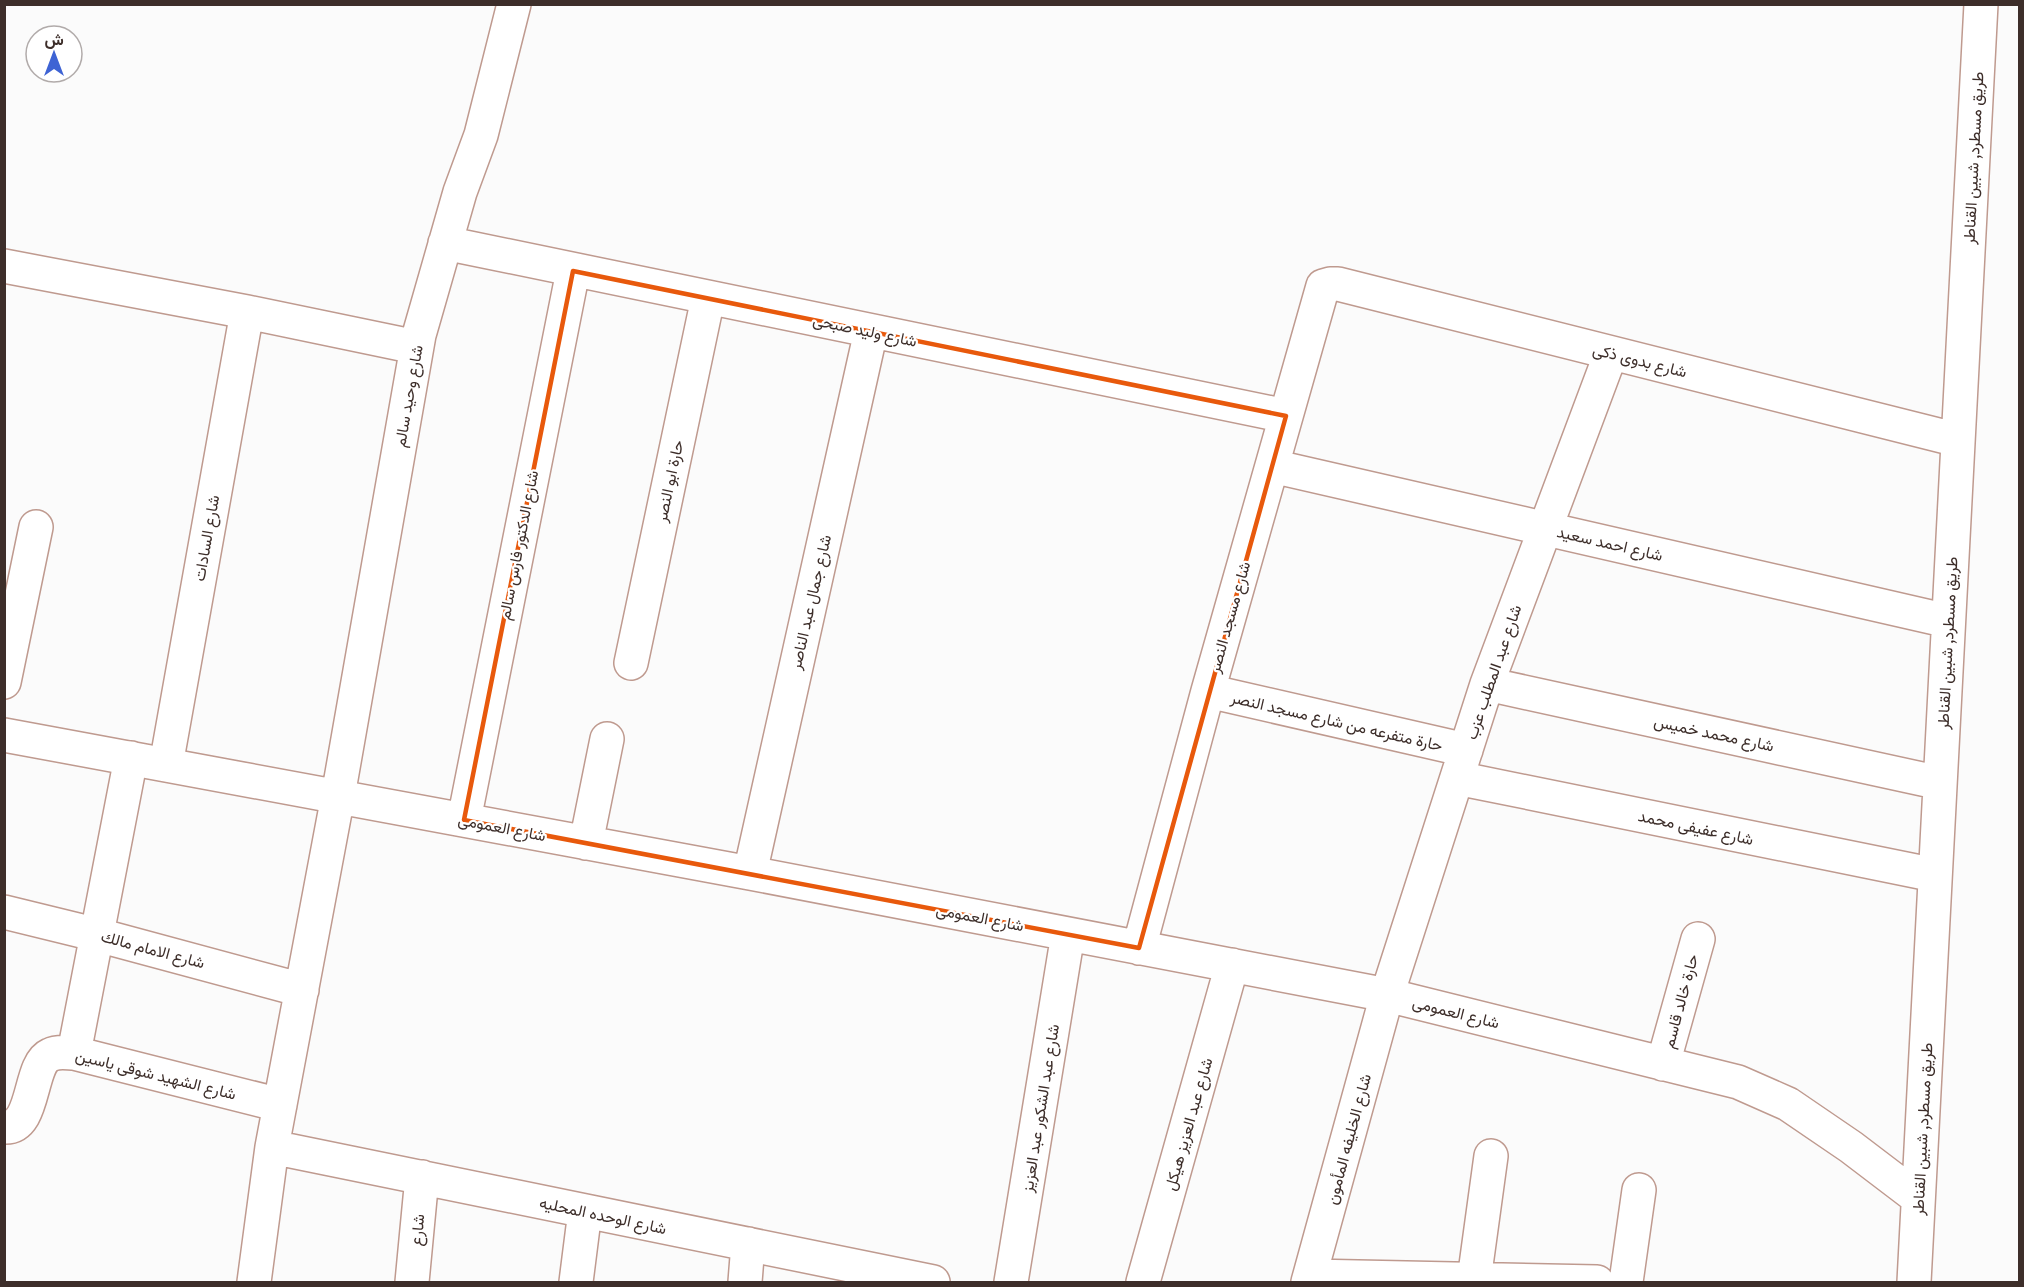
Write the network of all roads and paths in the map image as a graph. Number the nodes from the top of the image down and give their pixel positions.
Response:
1 (514, 4) edge
2 (1981, 4) edge
3 (445, 243) junction
4 (4, 266) edge
5 (573, 271) junction
6 (1323, 286) joint
7 (708, 298) junction
8 (247, 312) junction
9 (870, 331) junction
10 (416, 347) junction
11 (1611, 353) junction
12 (1286, 416) junction
13 (1958, 440) junction
14 (1272, 466) junction
15 (36, 527) dead end
16 (1545, 528) junction
17 (1948, 621) junction
18 (630, 663) dead end
19 (4, 682) edge
20 (1487, 684) junction
21 (1208, 691) junction
22 (4, 735) edge
23 (607, 739) dead end
24 (131, 758) junction
25 (1462, 764) junction
26 (166, 765) junction
27 (1940, 783) junction
28 (338, 796) junction
29 (464, 820) junction
30 (586, 843) junction
31 (750, 873) junction
32 (1935, 875) junction
33 (4, 912) edge
34 (98, 934) junction
35 (1068, 934) junction
36 (1698, 939) dead end
37 (1139, 948) junction
38 (1232, 965) junction
39 (302, 990) junction
40 (1387, 995) junction
41 (74, 1053) junction
42 (1663, 1064) junction
43 (280, 1105) junction
44 (4, 1127) edge
45 (273, 1147) junction
46 (1491, 1156) dead end
47 (422, 1177) junction
48 (1639, 1190) dead end
49 (1918, 1198) junction
50 (585, 1211) junction
51 (748, 1244) junction
52 (1309, 1279) edge
53 (913, 1280) edge
54 (1474, 1280) junction
55 (1398, 1281) edge
56 (254, 1282) edge
57 (412, 1282) edge
58 (576, 1282) edge
59 (744, 1282) edge
60 (1011, 1282) edge
61 (1143, 1282) edge
62 (1578, 1282) edge
63 (1598, 1282) edge
64 (1626, 1282) edge
65 (1914, 1282) edge

1 - 3 street, شارع وحيد سالم
2 - 13 street, طريق مسطرد, شبين القناطر
3 - 5 street, شارع وليد صبحى
3 - 10 street, شارع وحيد سالم
4 - 8 street
5 - 7 street, شارع وليد صبحى
5 - 29 street, شارع الدكتور فارس سالم
6 - 11 street, شارع بدوى ذكى
6 - 12 street, شارع مسجد النصر
7 - 9 street, شارع وليد صبحى
7 - 18 street, حارة ابو النصر
8 - 10 street
8 - 26 street, شارع السادات
9 - 12 street, شارع وليد صبحى
9 - 31 street, شارع جمال عبد الناصر
10 - 28 street, شارع وحيد سالم
11 - 13 street, شارع بدوى ذكى
11 - 16 street, شارع عبد المطلب عزب
12 - 14 street, شارع مسجد النصر
13 - 17 street, طريق مسطرد, شبين القناطر
14 - 16 street, شارع احمد سعيد
14 - 21 street, شارع مسجد النصر
15 - 19 street
16 - 17 street, شارع احمد سعيد
16 - 20 street, شارع عبد المطلب عزب
17 - 27 street, طريق مسطرد, شبين القناطر
20 - 25 street, شارع عبد المطلب عزب
20 - 27 street, شارع محمد خميس
21 - 25 street, حارة متفرعه من شارع مسجد النصر
21 - 37 street, شارع مسجد النصر
22 - 24 street, شارع العمومى
23 - 30 street
24 - 26 street, شارع العمومى
24 - 34 street
25 - 32 street, شارع عفيفى محمد
25 - 40 street, شارع عبد المطلب عزب
26 - 28 street, شارع العمومى
27 - 32 street, طريق مسطرد, شبين القناطر
28 - 29 street, شارع العمومى
28 - 39 street, شارع وحيد سالم
29 - 30 street, شارع العمومى
30 - 31 street, شارع العمومى
31 - 35 street, شارع العمومى
32 - 49 street, طريق مسطرد, شبين القناطر
33 - 34 street, شارع الامام مالك
34 - 39 street, شارع الامام مالك
34 - 41 street
35 - 37 street, شارع العمومى
35 - 60 street, شارع عبد الشكور عبد العزيز
36 - 42 street, حارة خالد قاسم
37 - 38 street, شارع العمومى
38 - 40 street, شارع العمومى
38 - 61 street, شارع عبد العزيز هيكل
39 - 43 street, شارع وحيد سالم
40 - 42 street, شارع العمومى
40 - 52 street, شارع الخليفه المأمون
41 - 43 street, شارع الشهيد شوقى ياسين
41 - 44 street, شارع الشهيد شوقى ياسين
42 - 49 street, شارع العمومى
43 - 45 street, شارع وحيد سالم
45 - 47 street, شارع الوحده المحليه
45 - 56 street, شارع وحيد سالم
46 - 54 street
47 - 50 street, شارع الوحده المحليه
47 - 57 street, شارع
48 - 64 street
49 - 65 street, طريق مسطرد, شبين القناطر
50 - 51 street, شارع الوحده المحليه
50 - 58 street
51 - 53 street, شارع الوحده المحليه
51 - 59 street
52 - 55 street
54 - 55 street
54 - 62 street
62 - 63 street

